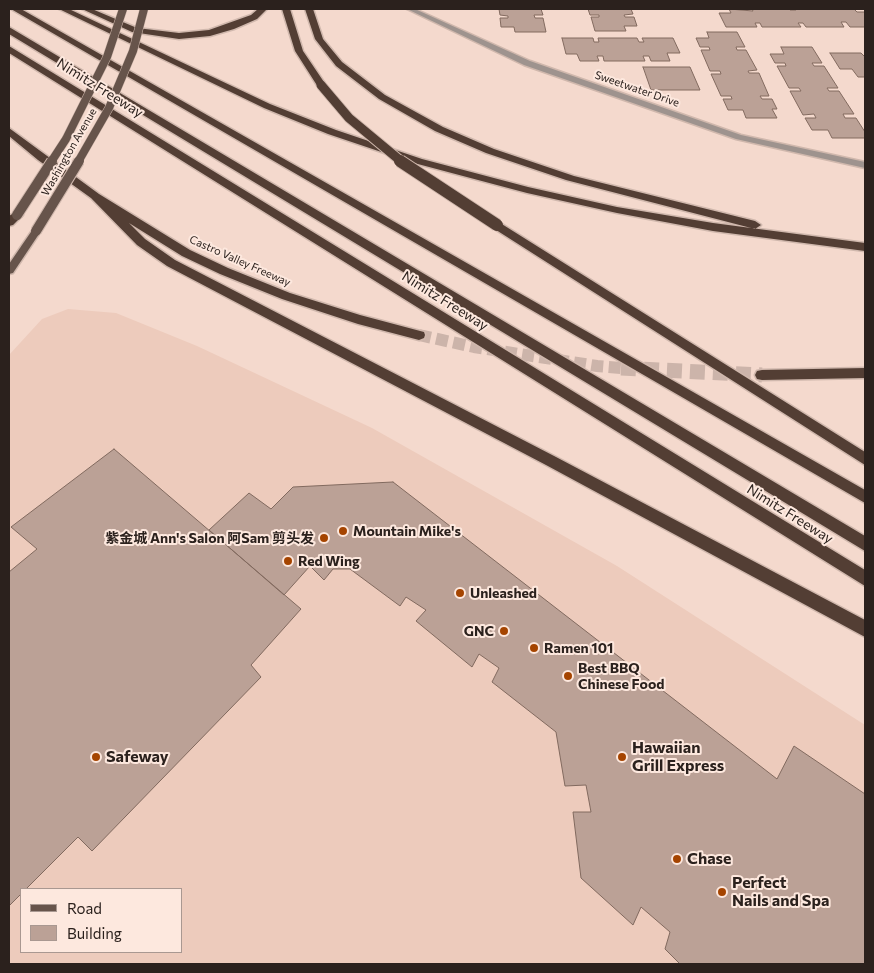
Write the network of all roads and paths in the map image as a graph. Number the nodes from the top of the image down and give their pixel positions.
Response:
1 (15, 9) edge
2 (63, 9) edge
3 (86, 9) edge
4 (123, 9) edge
5 (144, 9) edge
6 (263, 9) edge
7 (286, 9) edge
8 (308, 9) edge
9 (410, 9) edge
10 (9, 30) edge
11 (9, 49) edge
12 (9, 130) edge
13 (9, 145) edge
14 (865, 164) edge
15 (67, 176) junction
16 (94, 196) junction
17 (13, 219) edge
18 (9, 227) edge
19 (804, 240) junction
20 (865, 247) edge
21 (9, 270) edge
22 (419, 335) tunnel mouth
23 (865, 373) edge
24 (762, 375) tunnel mouth
25 (865, 459) edge
26 (865, 497) edge
27 (865, 544) edge
28 (865, 579) edge
29 (865, 629) edge

1 - 26 highway, Nimitz Freeway
2 - 19 highway
3 - 6 highway
4 - 17 main road, Washington Avenue, bridge
5 - 21 main road, Washington Avenue, bridge
7 - 25 highway, bridge
8 - 19 highway
9 - 14 street, Sweetwater Drive
10 - 27 highway
11 - 28 highway, Nimitz Freeway
12 - 15 highway
13 - 15 highway
15 - 16 highway, Castro Valley Freeway
16 - 22 highway, Castro Valley Freeway
16 - 29 highway
17 - 18 main road, Washington Avenue
19 - 20 highway
23 - 24 highway

